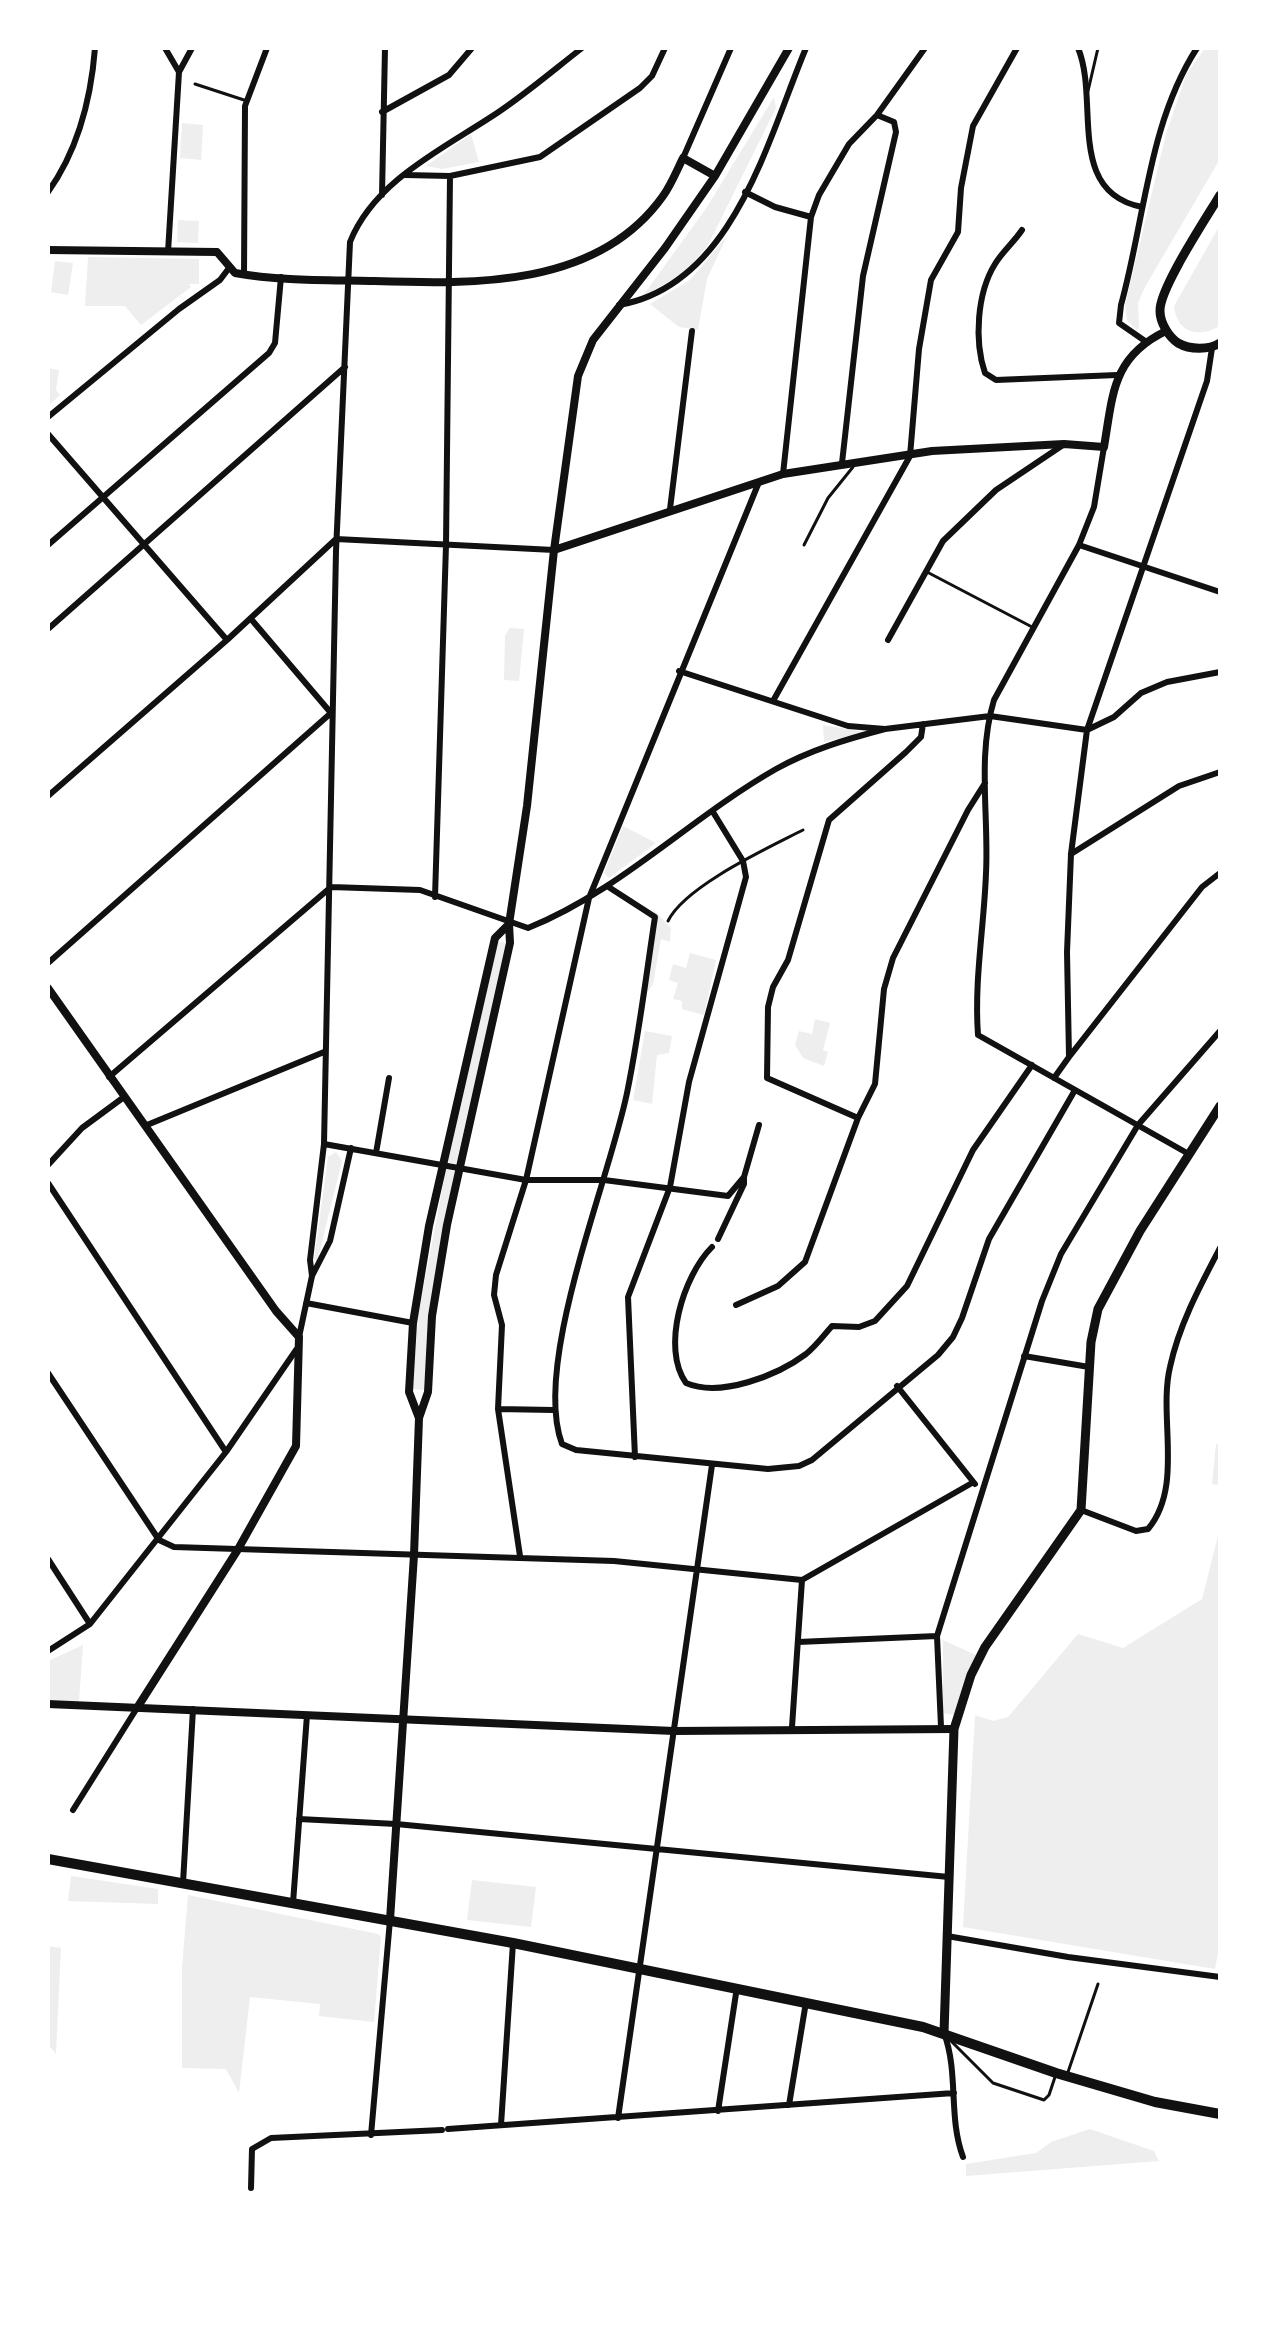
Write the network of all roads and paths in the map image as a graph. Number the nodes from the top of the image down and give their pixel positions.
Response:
1 (95, 48) edge
2 (165, 48) edge
3 (192, 48) edge
4 (267, 48) edge
5 (385, 48) edge
6 (472, 48) edge
7 (582, 48) edge
8 (665, 48) edge
9 (731, 48) edge
10 (789, 48) edge
11 (806, 48) edge
12 (925, 48) edge
13 (1017, 48) edge
14 (1078, 48) edge
15 (1098, 48) edge
16 (1197, 48) edge
17 (179, 72) junction
18 (195, 84) dead end
19 (1087, 96) junction
20 (248, 101) junction
21 (382, 112) junction
22 (877, 115) junction
23 (683, 158) junction
24 (405, 175) junction
25 (450, 176) junction
26 (715, 176) junction
27 (48, 192) edge
28 (745, 192) junction
29 (382, 195) junction
30 (1220, 195) edge
31 (1142, 207) junction
32 (811, 217) junction
33 (1022, 230) dead end
34 (48, 250) edge
35 (168, 252) junction
36 (229, 268) junction
37 (244, 275) junction
38 (281, 277) junction
39 (347, 280) junction
40 (449, 283) junction
41 (619, 305) junction
42 (692, 331) dead end
43 (1166, 331) junction
44 (1145, 341) junction
45 (1216, 345) edge
46 (345, 367) junction
47 (1117, 375) junction
48 (48, 417) edge
49 (48, 434) edge
50 (1064, 444) junction
51 (1104, 447) junction
52 (910, 456) junction
53 (858, 461) junction
54 (842, 463) junction
55 (783, 474) junction
56 (759, 482) junction
57 (101, 496) junction
58 (670, 509) junction
59 (336, 539) junction
60 (142, 544) junction
61 (48, 545) edge
62 (446, 545) junction
63 (804, 545) dead end
64 (1079, 545) junction
65 (554, 550) junction
66 (1145, 566) junction
67 (927, 572) junction
68 (1220, 592) edge
69 (251, 619) junction
70 (1034, 628) junction
71 (48, 629) edge
72 (227, 640) junction
73 (888, 640) dead end
74 (679, 671) junction
75 (1220, 672) edge
76 (773, 701) junction
77 (331, 713) junction
78 (990, 716) junction
79 (923, 724) junction
80 (885, 729) junction
81 (1087, 730) junction
82 (1220, 772) edge
83 (985, 783) junction
84 (48, 796) edge
85 (713, 812) junction
86 (803, 830) dead end
87 (1071, 854) junction
88 (743, 861) junction
89 (1220, 873) edge
90 (607, 886) junction
91 (331, 887) junction
92 (435, 897) junction
93 (589, 898) junction
94 (668, 921) dead end
95 (509, 924) junction
96 (48, 963) edge
97 (48, 988) edge
98 (1220, 1031) edge
99 (324, 1052) junction
100 (1069, 1057) junction
101 (1032, 1065) junction
102 (109, 1077) junction
103 (389, 1078) dead end
104 (1054, 1078) junction
105 (1075, 1090) junction
106 (124, 1097) junction
107 (1220, 1106) edge
108 (858, 1118) junction
109 (147, 1125) junction
110 (759, 1125) dead end
111 (1138, 1125) junction
112 (324, 1144) junction
113 (351, 1148) junction
114 (376, 1153) junction
115 (1187, 1153) junction
116 (48, 1165) edge
117 (443, 1165) junction
118 (460, 1169) junction
119 (744, 1177) junction
120 (526, 1180) junction
121 (604, 1180) junction
122 (48, 1183) edge
123 (670, 1187) junction
124 (718, 1239) dead end
125 (712, 1247) dead end
126 (1220, 1248) edge
127 (312, 1276) junction
128 (306, 1303) junction
129 (736, 1305) dead end
130 (413, 1323) junction
131 (299, 1337) junction
132 (296, 1350) junction
133 (1024, 1356) junction
134 (1089, 1367) junction
135 (48, 1373) edge
136 (897, 1386) junction
137 (409, 1392) junction
138 (428, 1392) junction
139 (498, 1409) junction
140 (553, 1410) junction
141 (419, 1418) junction
142 (226, 1452) junction
143 (635, 1457) junction
144 (712, 1465) junction
145 (972, 1483) junction
146 (983, 1486) junction
147 (1081, 1510) junction
148 (159, 1540) junction
149 (237, 1551) junction
150 (414, 1555) junction
151 (520, 1556) junction
152 (48, 1559) edge
153 (697, 1569) junction
154 (802, 1580) junction
155 (90, 1624) junction
156 (937, 1636) junction
157 (798, 1642) junction
158 (48, 1651) edge
159 (48, 1704) edge
160 (137, 1708) junction
161 (193, 1709) junction
162 (307, 1715) junction
163 (404, 1721) junction
164 (792, 1727) junction
165 (941, 1727) junction
166 (954, 1729) junction
167 (674, 1731) junction
168 (73, 1810) dead end
169 (299, 1819) junction
170 (396, 1824) junction
171 (657, 1848) junction
172 (48, 1859) edge
173 (949, 1877) junction
174 (183, 1883) junction
175 (293, 1903) junction
176 (390, 1920) junction
177 (947, 1936) junction
178 (513, 1943) junction
179 (639, 1969) junction
180 (1220, 1980) edge
181 (1098, 1984) dead end
182 (737, 1987) junction
183 (806, 2002) junction
184 (944, 2033) junction
185 (1061, 2075) junction
186 (954, 2093) junction
187 (789, 2105) junction
188 (718, 2111) junction
189 (1220, 2114) edge
190 (618, 2118) junction
191 (501, 2125) junction
192 (371, 2135) junction
193 (963, 2157) dead end
194 (251, 2188) dead end

1 - 27 street
2 - 17 street
3 - 17 street
4 - 20 street
5 - 21 street
6 - 21 street
7 - 24 street
8 - 25 street
9 - 23 street
10 - 26 street
11 - 28 street
12 - 22 street
13 - 52 street
14 - 19 street
15 - 19 lane
16 - 31 street
17 - 35 street
18 - 20 lane
19 - 31 street
20 - 37 street
21 - 29 street
22 - 32 street
22 - 54 street
23 - 26 street
23 - 40 street
24 - 25 street
24 - 29 street
25 - 40 street
26 - 41 street
28 - 32 street
28 - 41 street
29 - 39 street
30 - 43 main road
31 - 44 street
32 - 55 street
33 - 47 street
34 - 35 street
35 - 36 street
36 - 37 street
36 - 48 street
37 - 38 street
38 - 39 street
38 - 57 street
39 - 40 street
39 - 46 street
40 - 62 street
41 - 65 street
42 - 58 street
43 - 44 street
43 - 45 main road
44 - 47 street
45 - 66 street
46 - 59 street
46 - 60 street
47 - 51 street
49 - 57 street
50 - 51 street
50 - 52 street
50 - 67 street
51 - 64 street
52 - 53 street
52 - 76 street
53 - 54 street
53 - 63 lane
54 - 55 street
55 - 56 street
56 - 58 street
56 - 74 street
57 - 60 street
57 - 61 street
58 - 65 street
59 - 62 street
59 - 69 street
59 - 77 street
60 - 71 street
60 - 72 street
62 - 65 street
62 - 92 street
64 - 66 street
64 - 70 street
65 - 95 street
66 - 68 street
66 - 81 street
67 - 70 lane
67 - 73 street
69 - 72 street
69 - 77 street
70 - 78 street
72 - 84 street
74 - 76 street
74 - 93 street
75 - 81 street
76 - 80 street
77 - 91 street
77 - 96 street
78 - 79 street
78 - 81 street
78 - 83 street
79 - 80 street
79 - 108 street
80 - 85 street
81 - 87 street
82 - 87 street
83 - 101 street
83 - 108 street
85 - 88 street
85 - 90 street
86 - 88 lane
87 - 100 street
88 - 94 lane
88 - 123 street
89 - 100 street
90 - 93 street
90 - 121 street
91 - 92 street
91 - 99 street
91 - 102 street
92 - 95 street
93 - 95 street
93 - 120 street
95 - 117 street
95 - 118 street
97 - 102 street
98 - 111 street
99 - 109 street
99 - 112 street
100 - 104 street
101 - 104 street
101 - 125 street
102 - 106 street
103 - 114 street
104 - 105 street
105 - 111 street
105 - 136 street
106 - 109 street
106 - 116 street
107 - 115 main road
108 - 129 street
109 - 131 street
110 - 119 street
111 - 115 street
111 - 133 street
112 - 113 street
112 - 127 street
113 - 114 street
113 - 127 street
114 - 117 street
115 - 134 main road
117 - 118 street
117 - 130 street
118 - 120 street
118 - 138 street
119 - 123 street
119 - 124 street
120 - 121 street
120 - 139 street
121 - 123 street
121 - 140 street
122 - 142 street
123 - 143 street
126 - 147 street
127 - 128 street
128 - 130 street
128 - 131 street
130 - 137 street
131 - 132 street
132 - 142 street
132 - 149 street
133 - 134 street
133 - 146 street
134 - 147 main road
135 - 148 street
136 - 144 street
136 - 145 street
137 - 138 street
137 - 141 street
138 - 141 street
139 - 140 street
139 - 151 street
140 - 143 street
141 - 150 street
142 - 148 street
143 - 144 street
144 - 153 street
145 - 146 street
145 - 154 street
146 - 156 street
147 - 166 main road
148 - 149 street
148 - 155 street
149 - 150 street
149 - 160 street
150 - 151 street
150 - 163 street
151 - 153 street
152 - 155 street
153 - 154 street
153 - 167 street
154 - 157 street
155 - 158 street
156 - 157 street
156 - 165 street
157 - 164 street
159 - 160 street
160 - 161 street
160 - 168 street
161 - 162 street
161 - 174 street
162 - 163 street
162 - 169 street
163 - 167 street
163 - 170 street
164 - 165 street
164 - 167 street
165 - 166 street
166 - 173 main road
167 - 171 street
169 - 170 street
169 - 175 street
170 - 171 street
170 - 176 street
171 - 173 street
171 - 179 street
172 - 174 main road
173 - 177 main road
174 - 175 main road
175 - 176 main road
176 - 178 main road
176 - 192 street
177 - 180 street
177 - 184 main road
178 - 179 main road
178 - 191 street
179 - 182 main road
179 - 190 street
181 - 185 lane
182 - 183 main road
182 - 188 street
183 - 184 main road
183 - 187 street
184 - 185 main road
184 - 185 lane
184 - 186 street
185 - 189 main road
186 - 187 street
186 - 193 street
187 - 188 street
188 - 190 street
190 - 191 street
191 - 192 street
192 - 194 street

